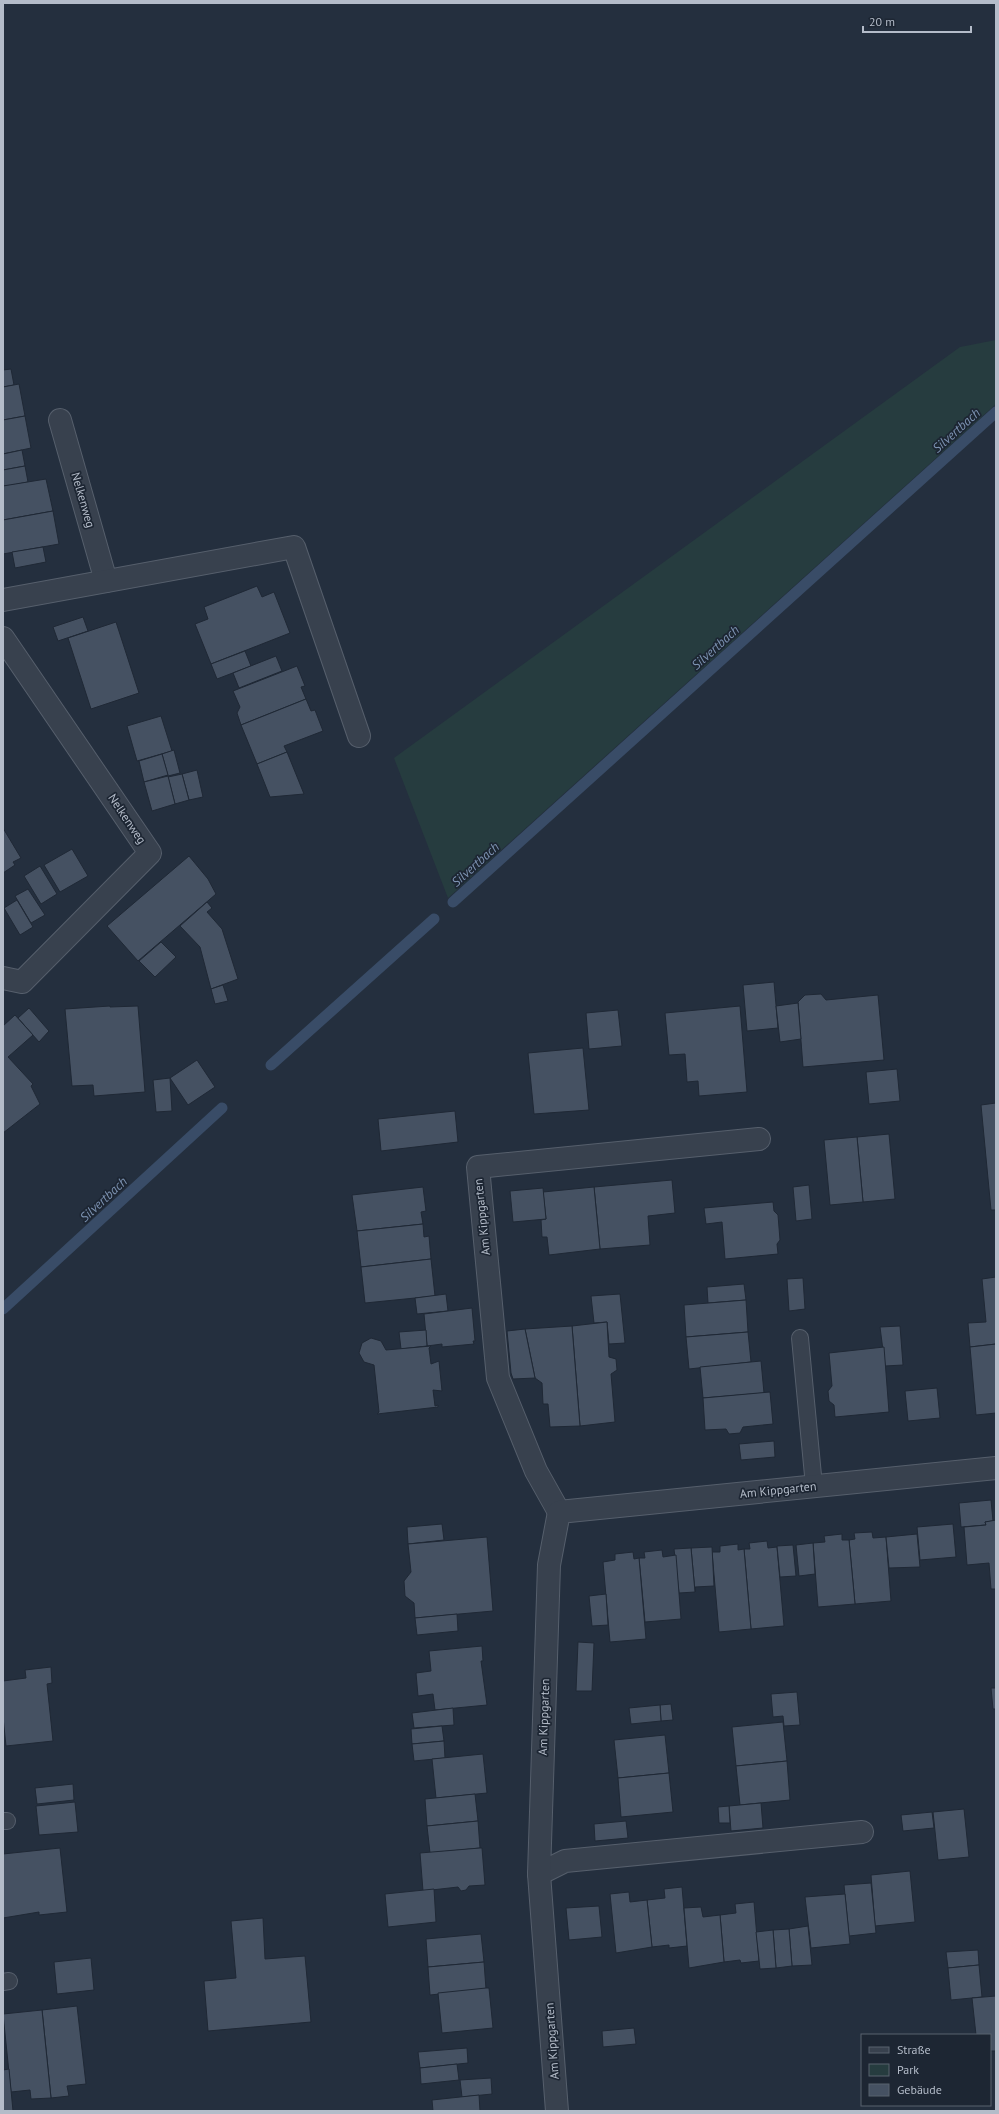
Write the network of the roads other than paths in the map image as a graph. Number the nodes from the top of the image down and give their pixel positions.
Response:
1 (60, 420) dead end
2 (106, 581) junction
3 (3, 600) edge
4 (3, 638) edge
5 (359, 736) dead end
6 (3, 978) edge
7 (759, 1139) dead end
8 (800, 1338) dead end
9 (996, 1468) edge
10 (814, 1486) junction
11 (559, 1512) junction
12 (862, 1832) dead end
13 (539, 1874) junction
14 (557, 2111) edge

1 - 2 street, Nelkenweg
2 - 3 street
2 - 5 street
4 - 6 street, Nelkenweg
7 - 11 street, Am Kippgarten
8 - 10 lane
9 - 10 street, Am Kippgarten
10 - 11 street, Am Kippgarten
11 - 13 street, Am Kippgarten
12 - 13 street
13 - 14 street, Am Kippgarten

